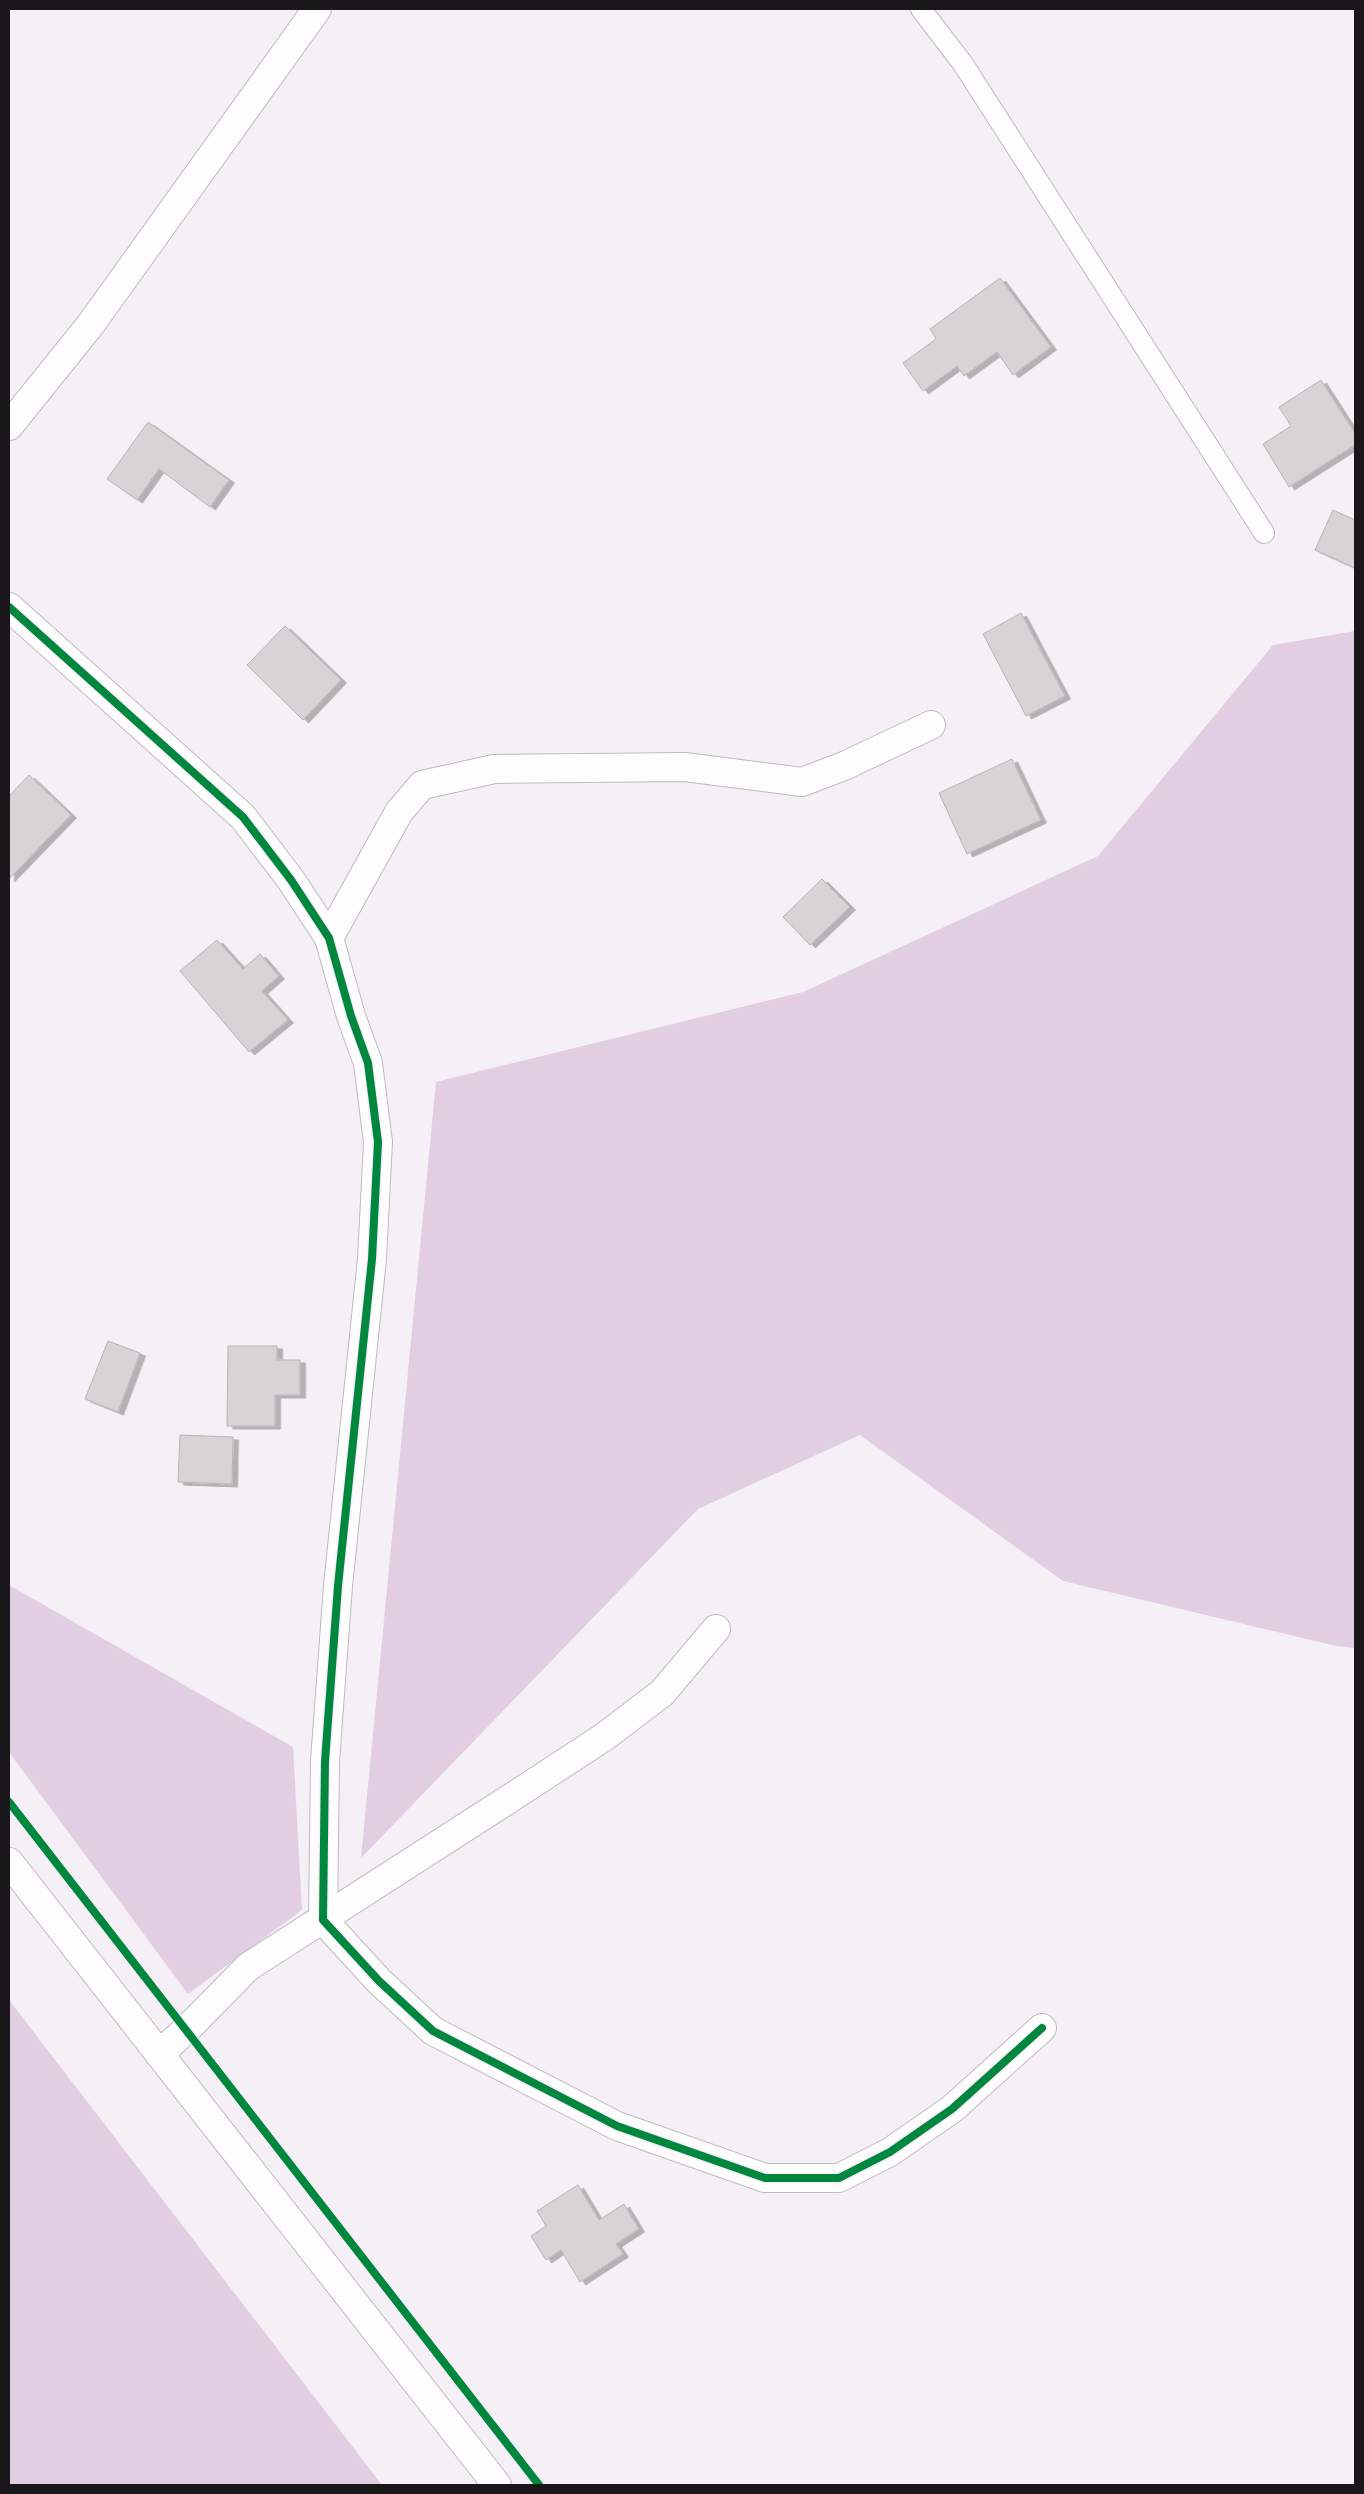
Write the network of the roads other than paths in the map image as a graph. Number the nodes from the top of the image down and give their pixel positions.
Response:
1 (317, 9) edge
2 (921, 9) edge
3 (9, 426) edge
4 (1264, 533) dead end
5 (9, 607) edge
6 (931, 725) dead end
7 (329, 938) junction
8 (716, 1629) dead end
9 (9, 1862) edge
10 (323, 1920) junction
11 (1042, 2028) dead end
12 (160, 2054) junction
13 (498, 2485) edge

1 - 3 street
2 - 4 lane
5 - 7 street
6 - 7 street
7 - 10 street
8 - 10 street
9 - 12 street
10 - 11 street
10 - 12 street
12 - 13 street

